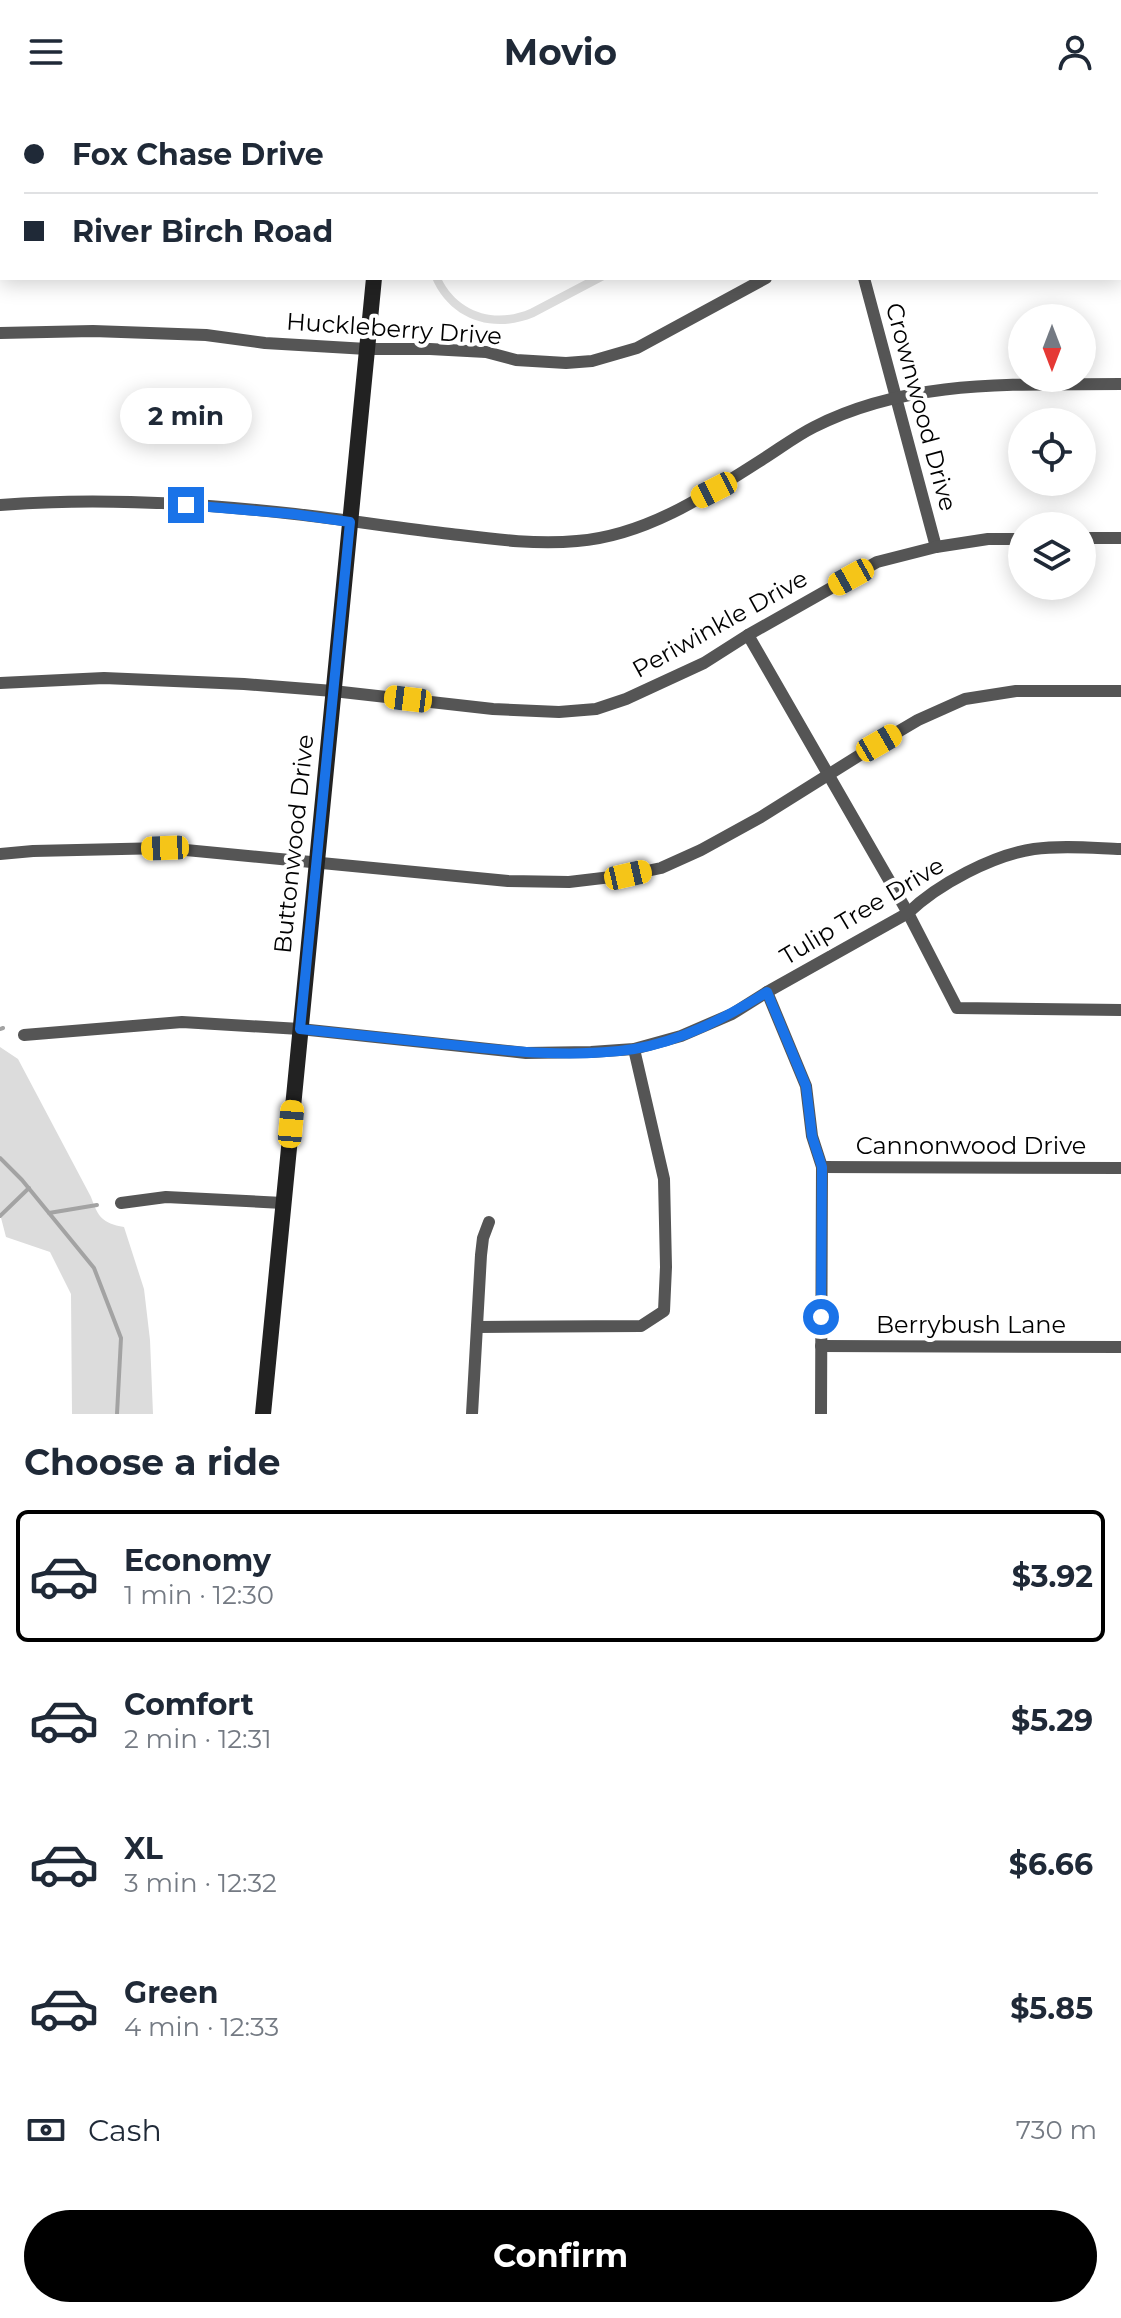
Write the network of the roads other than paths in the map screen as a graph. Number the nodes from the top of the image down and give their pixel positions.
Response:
1 (374, 280) edge
2 (762, 280) edge
3 (865, 280) edge
4 (0, 333) edge
5 (367, 349) junction
6 (1121, 384) edge
7 (896, 397) junction
8 (0, 505) edge
9 (350, 522) junction
10 (1096, 538) edge
11 (1121, 538) edge
12 (1008, 539) edge
13 (936, 547) junction
14 (748, 635) junction
15 (0, 683) edge
16 (333, 691) junction
17 (1121, 691) edge
18 (828, 774) junction
19 (1121, 849) edge
20 (0, 854) edge
21 (317, 862) junction
22 (908, 913) junction
23 (767, 992) junction
24 (1121, 1010) edge
25 (300, 1029) junction
26 (24, 1035) dead end
27 (634, 1049) junction
28 (822, 1167) junction
29 (1121, 1168) edge
30 (121, 1203) dead end
31 (283, 1203) junction
32 (489, 1222) dead end
33 (477, 1327) junction
34 (821, 1346) junction
35 (1121, 1347) edge
36 (263, 1414) edge
37 (472, 1414) edge
38 (821, 1414) edge

1 - 5 street, Buttonwood Drive
2 - 5 street, Huckleberry Drive
3 - 7 street, Crownwood Drive
4 - 5 street, Huckleberry Drive
5 - 9 street, Buttonwood Drive
6 - 7 street
7 - 9 street
7 - 13 street, Crownwood Drive
8 - 9 street
9 - 16 street, Buttonwood Drive
10 - 11 street
12 - 13 street, Periwinkle Drive
13 - 14 street, Periwinkle Drive
14 - 16 street, Periwinkle Drive
14 - 18 street
15 - 16 street, Periwinkle Drive
16 - 21 street, Buttonwood Drive
17 - 18 street
18 - 21 street
18 - 22 street
19 - 22 street, Tulip Tree Drive
20 - 21 street
21 - 25 street, Buttonwood Drive
22 - 23 street, Tulip Tree Drive
22 - 24 street
23 - 27 street, Tulip Tree Drive
23 - 28 street
25 - 26 street, Tulip Tree Drive
25 - 27 street, Tulip Tree Drive
25 - 31 street, Buttonwood Drive
27 - 33 street
28 - 29 street, Cannonwood Drive
28 - 34 street
30 - 31 street
31 - 36 street, Buttonwood Drive
32 - 33 street
33 - 37 street
34 - 35 street, Berrybush Lane
34 - 38 street

